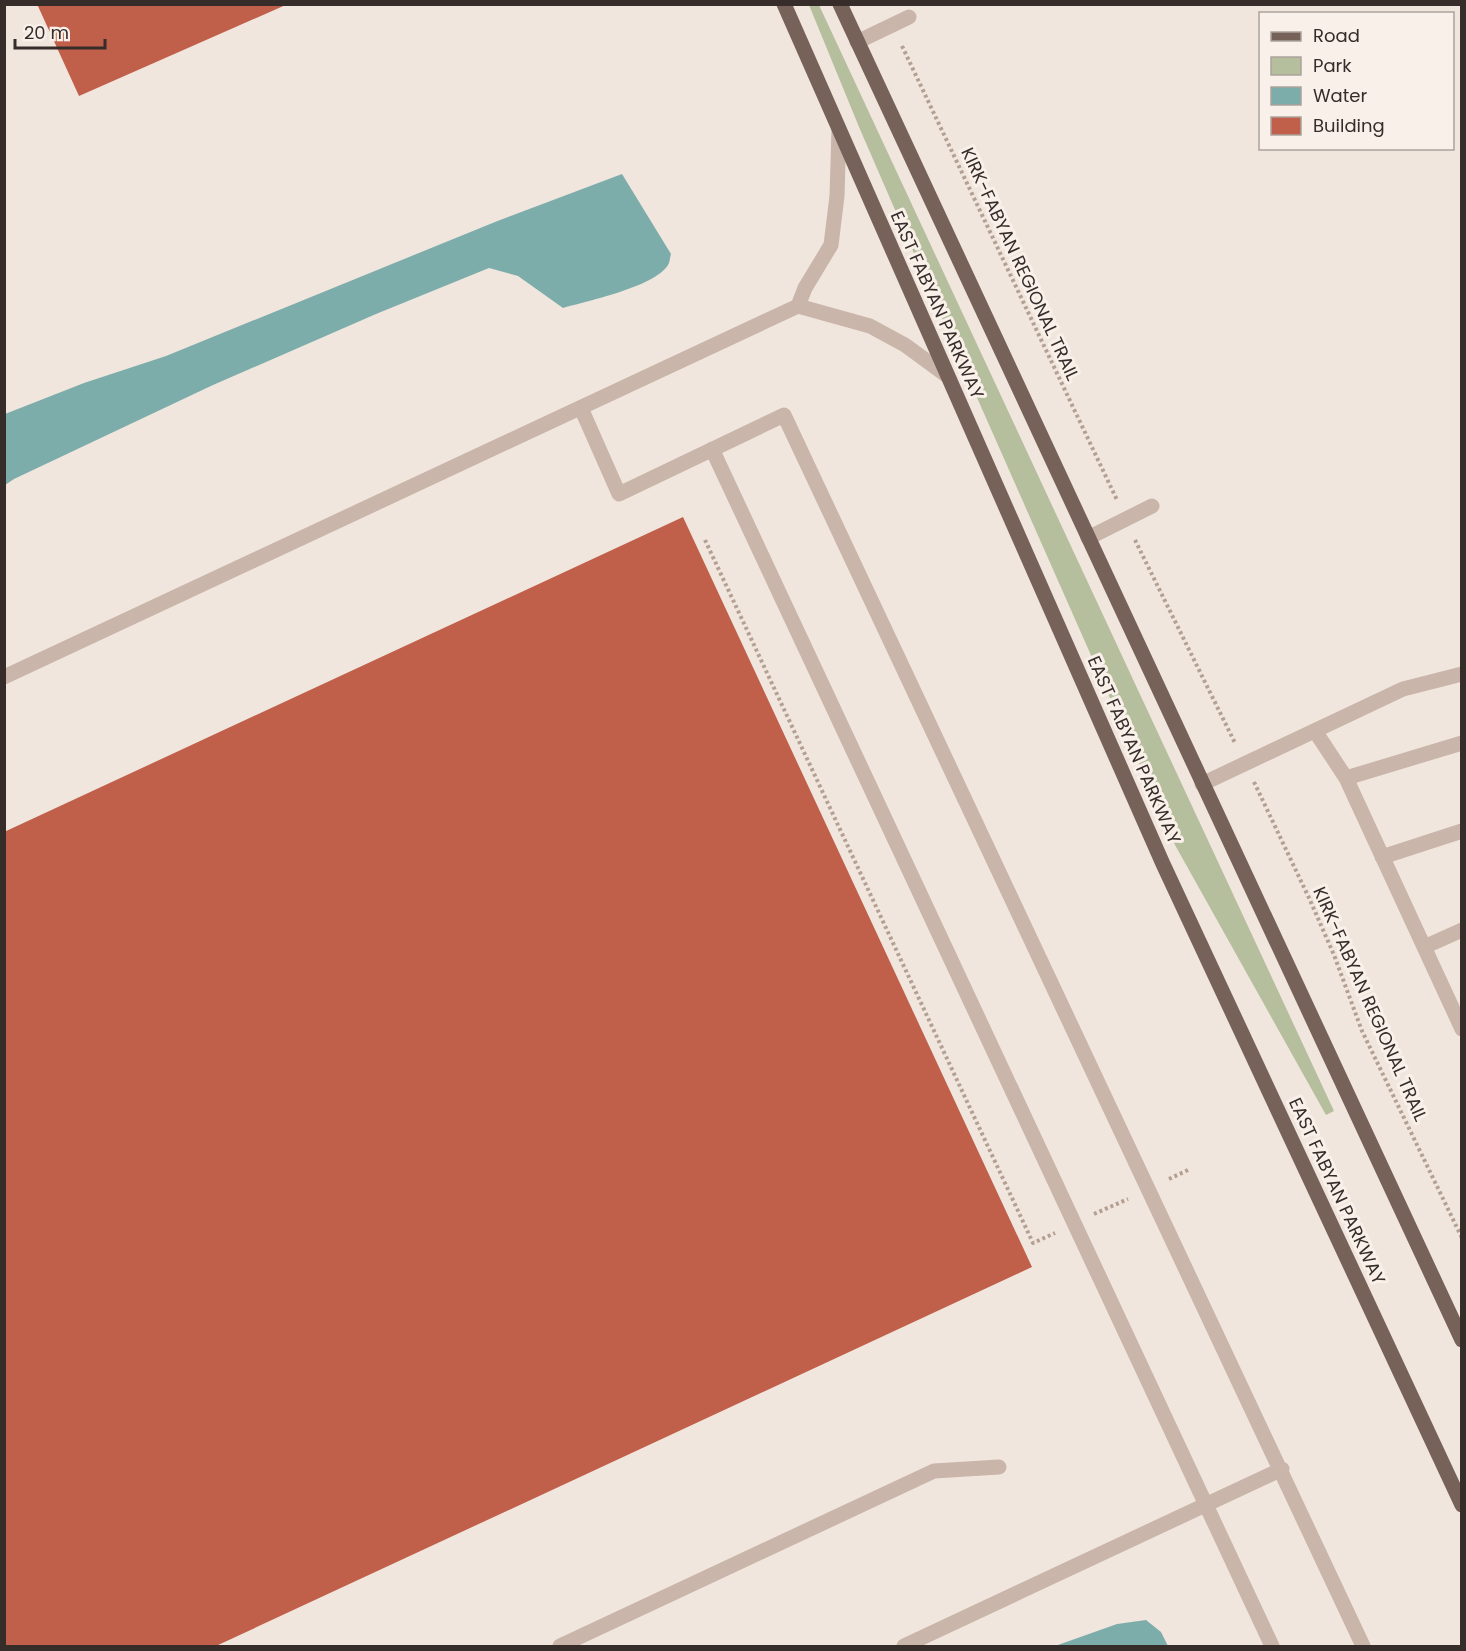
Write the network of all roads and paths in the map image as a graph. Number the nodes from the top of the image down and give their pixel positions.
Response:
1 (784, 4) edge
2 (840, 4) edge
3 (909, 17) dead end
4 (857, 42) junction
5 (903, 48) dead end
6 (838, 129) junction
7 (798, 306) junction
8 (946, 375) junction
9 (580, 408) junction
10 (712, 449) junction
11 (1112, 491) dead end
12 (1152, 506) dead end
13 (1088, 538) junction
14 (705, 540) dead end
15 (1139, 548) dead end
16 (1461, 674) edge
17 (4, 677) edge
18 (1315, 731) junction
19 (1461, 743) edge
20 (1238, 748) dead end
21 (1346, 778) junction
22 (1253, 780) dead end
23 (1202, 784) junction
24 (1461, 831) edge
25 (1382, 857) junction
26 (1461, 930) edge
27 (1424, 947) junction
28 (1461, 1029) edge
29 (1188, 1170) dead end
30 (1168, 1180) dead end
31 (1129, 1198) dead end
32 (1091, 1216) dead end
33 (1061, 1230) dead end
34 (1461, 1238) edge
35 (1461, 1340) edge
36 (999, 1467) dead end
37 (1282, 1469) junction
38 (1206, 1505) junction
39 (1461, 1505) edge
40 (560, 1647) edge
41 (904, 1647) edge
42 (1272, 1647) edge
43 (1363, 1647) edge

1 - 6 main road, EAST FABYAN PARKWAY
2 - 4 main road, EAST FABYAN PARKWAY
3 - 4 lane
4 - 13 main road, EAST FABYAN PARKWAY
5 - 11 path, KIRK-FABYAN REGIONAL TRAIL
6 - 7 lane
6 - 8 main road, EAST FABYAN PARKWAY
7 - 8 lane
7 - 9 lane
8 - 39 main road, EAST FABYAN PARKWAY
9 - 10 lane
9 - 17 lane
10 - 37 lane
10 - 38 lane
12 - 13 lane
13 - 23 main road, EAST FABYAN PARKWAY
14 - 33 path
15 - 20 path
16 - 18 lane
18 - 21 lane
18 - 23 lane
19 - 21 lane
21 - 25 lane
22 - 34 path, KIRK-FABYAN REGIONAL TRAIL
23 - 35 main road, EAST FABYAN PARKWAY
24 - 25 lane
25 - 27 lane
26 - 27 lane
27 - 28 lane
29 - 30 path
31 - 32 path
36 - 40 lane
37 - 38 lane
37 - 43 lane
38 - 41 lane
38 - 42 lane

